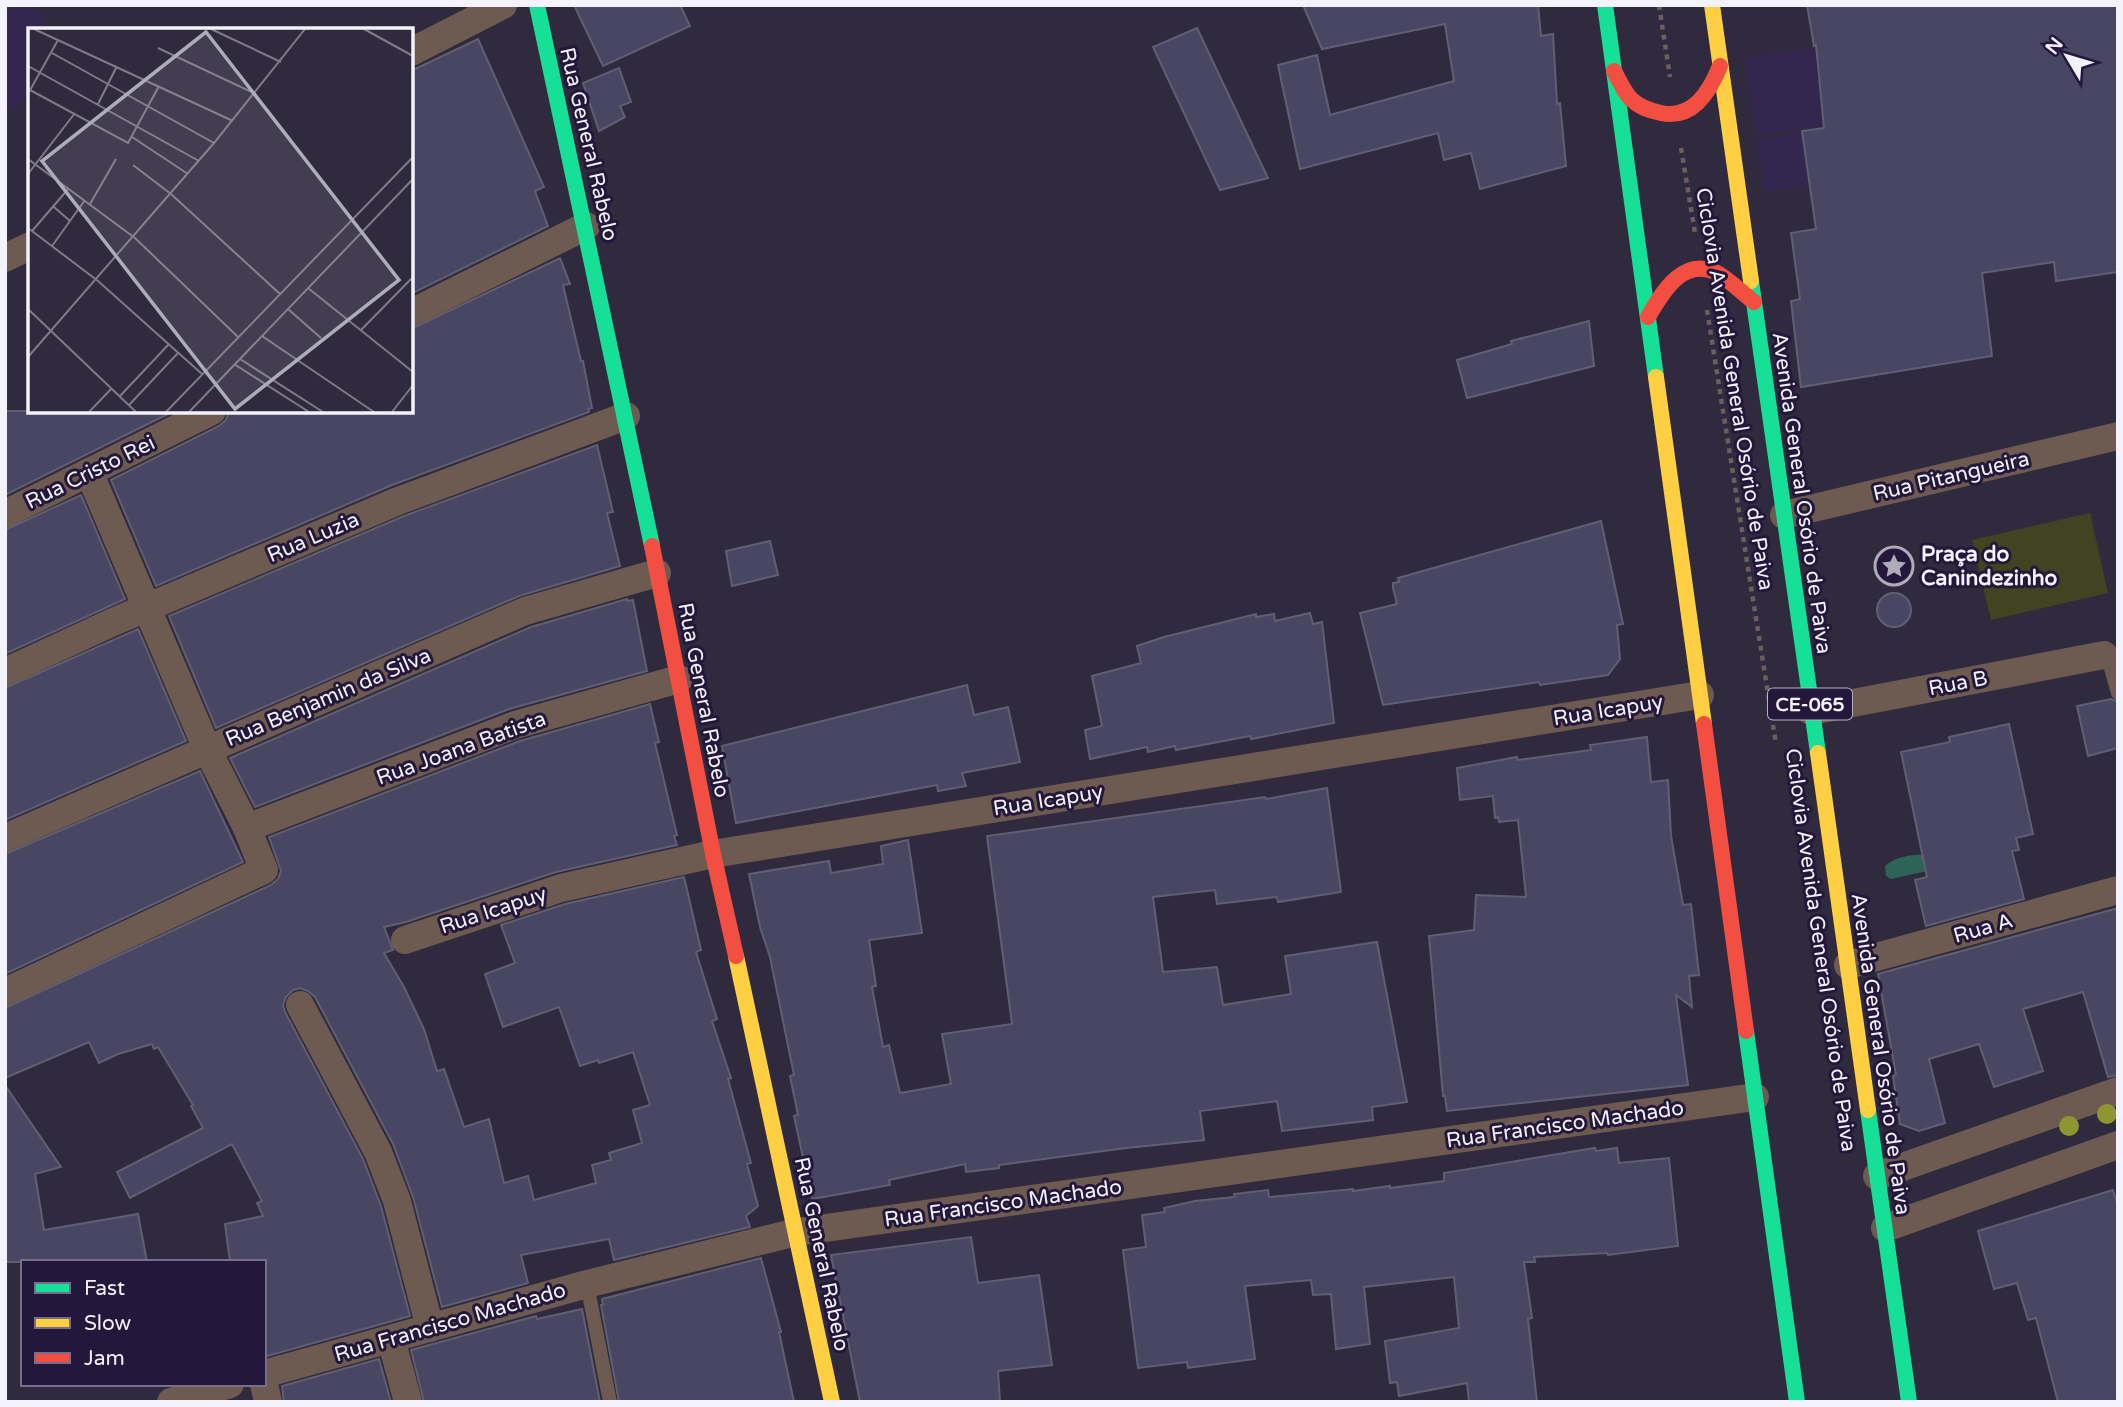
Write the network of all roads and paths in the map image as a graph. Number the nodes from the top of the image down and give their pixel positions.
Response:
1 (503, 5) edge
2 (537, 5) edge
3 (1605, 5) edge
4 (1658, 5) edge
5 (1712, 5) edge
6 (413, 51) edge
7 (1720, 66) junction
8 (1614, 71) junction
9 (1676, 115) junction
10 (586, 226) junction
11 (28, 247) edge
12 (5, 258) edge
13 (1700, 268) junction
14 (1754, 302) junction
15 (413, 312) edge
16 (1648, 317) junction
17 (208, 413) edge
18 (626, 416) junction
19 (2118, 436) edge
20 (89, 472) junction
21 (5, 514) edge
22 (1784, 515) junction
23 (657, 573) junction
24 (147, 609) junction
25 (2104, 655) joint
26 (5, 672) edge
27 (679, 678) junction
28 (2118, 693) edge
29 (1700, 695) junction
30 (1811, 711) junction
31 (207, 749) junction
32 (1777, 753) dead end
33 (247, 828) junction
34 (5, 838) edge
35 (713, 854) junction
36 (2118, 890) edge
37 (404, 940) dead end
38 (1848, 965) junction
39 (5, 992) edge
40 (300, 1005) dead end
41 (2118, 1091) edge
42 (1755, 1097) junction
43 (2118, 1145) edge
44 (1877, 1176) junction
45 (1885, 1228) junction
46 (797, 1232) junction
47 (587, 1284) junction
48 (429, 1328) junction
49 (391, 1339) junction
50 (266, 1373) edge
51 (223, 1386) edge
52 (171, 1402) edge
53 (408, 1402) edge
54 (610, 1402) edge
55 (832, 1402) edge
56 (1797, 1402) edge
57 (1909, 1402) edge

1 - 6 street
2 - 10 main road, Rua General Rabelo
3 - 8 main road
4 - 9 path, Ciclovia Avenida General Osório de Paiva
5 - 7 main road, Avenida General Osório de Paiva / CE-065
7 - 9 main road
7 - 14 main road, Avenida General Osório de Paiva / CE-065
8 - 9 main road
8 - 16 main road
9 - 13 path, Ciclovia Avenida General Osório de Paiva
10 - 15 street
10 - 18 main road, Rua General Rabelo
11 - 12 street
13 - 14 main road
13 - 16 main road
13 - 32 path, Ciclovia Avenida General Osório de Paiva
14 - 22 main road, Avenida General Osório de Paiva / CE-065
16 - 29 main road
17 - 20 street, Rua Cristo Rei
18 - 23 main road, Rua General Rabelo
18 - 24 street, Rua Luzia
19 - 22 street, Rua Pitangueira
20 - 21 street, Rua Cristo Rei
20 - 24 street
22 - 30 main road, Avenida General Osório de Paiva / CE-065
23 - 27 main road, Rua General Rabelo
23 - 31 street, Rua Benjamin da Silva
24 - 26 street, Rua Luzia
24 - 31 street
25 - 28 lane
25 - 30 street, Rua B
27 - 33 street, Rua Joana Batista
27 - 35 main road, Rua General Rabelo
29 - 35 street, Rua Icapuy
29 - 42 main road
30 - 38 main road, Avenida General Osório de Paiva / CE-065
31 - 33 street
31 - 34 street, Rua Benjamin da Silva
33 - 39 street
35 - 37 street, Rua Icapuy
35 - 46 main road, Rua General Rabelo
36 - 38 street, Rua A
38 - 44 main road, Avenida General Osório de Paiva / CE-065
40 - 48 street
41 - 44 street
42 - 46 street, Rua Francisco Machado
42 - 56 main road
43 - 45 street
44 - 45 main road, Avenida General Osório de Paiva / CE-065
45 - 57 main road, Avenida General Osório de Paiva / CE-065
46 - 47 street, Rua Francisco Machado
46 - 55 main road, Rua General Rabelo
47 - 48 street, Rua Francisco Machado
47 - 54 lane
48 - 49 street, Rua Francisco Machado
49 - 50 street, Rua Francisco Machado
49 - 53 street
51 - 52 street

